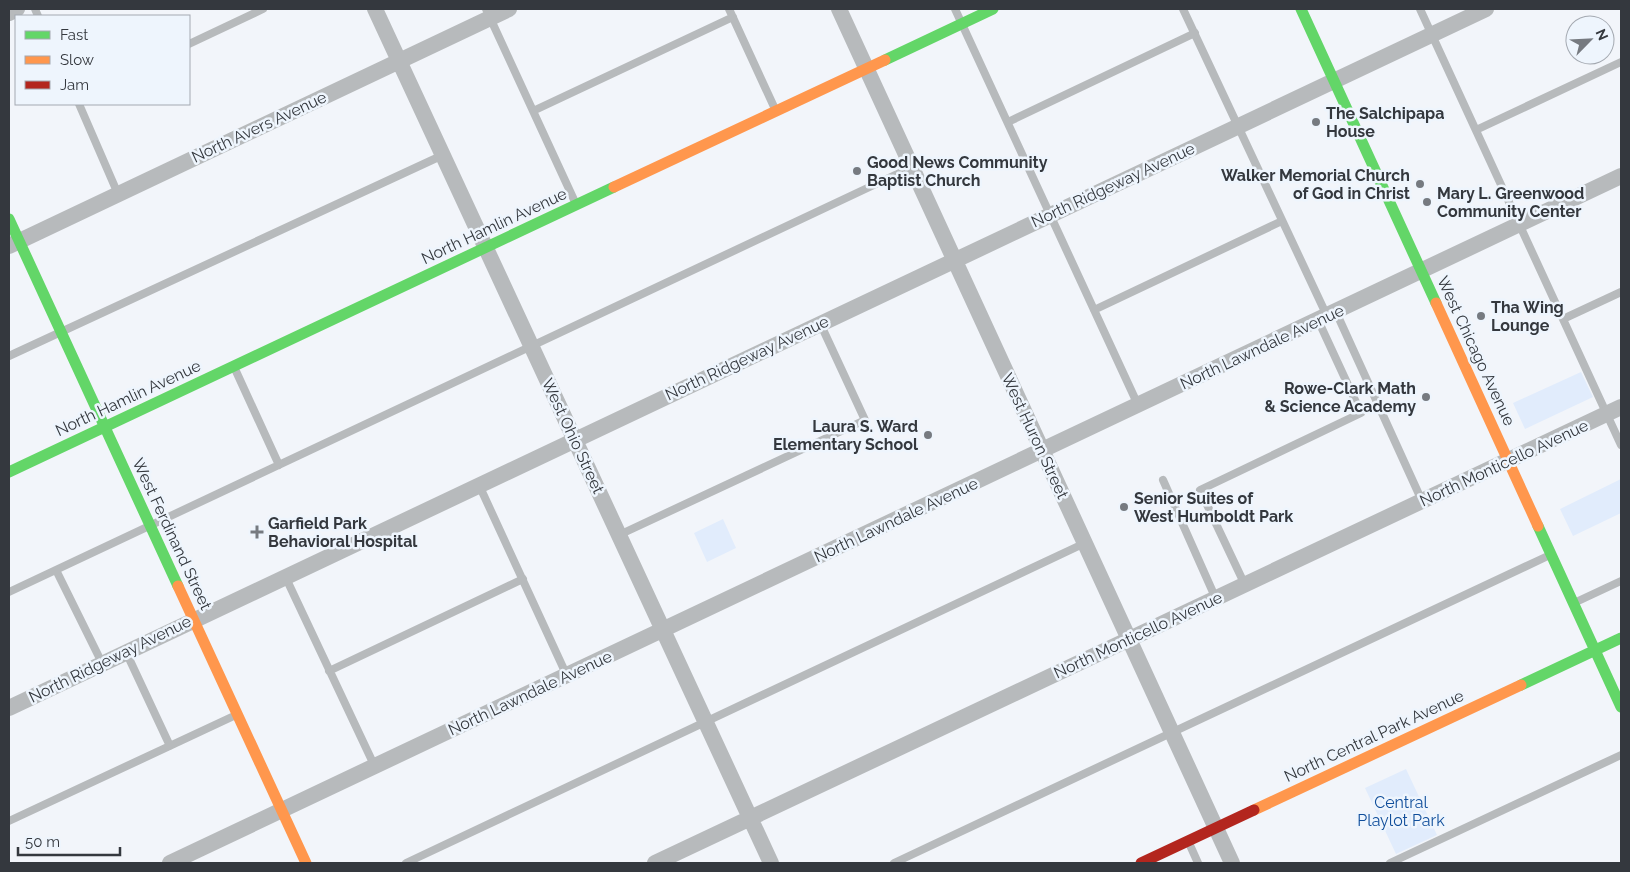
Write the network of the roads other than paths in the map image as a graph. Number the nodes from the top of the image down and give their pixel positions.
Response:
1 (18, 9) edge
2 (263, 9) edge
3 (375, 9) edge
4 (509, 9) edge
5 (839, 9) edge
6 (955, 9) edge
7 (993, 9) edge
8 (1183, 9) edge
9 (1301, 9) edge
10 (1420, 9) edge
11 (1486, 9) edge
12 (9, 13) edge
13 (488, 13) edge
14 (731, 13) edge
15 (962, 23) junction
16 (1195, 33) junction
17 (1432, 34) junction
18 (190, 44) edge
19 (399, 61) junction
20 (1621, 62) edge
21 (866, 68) junction
22 (1334, 80) junction
23 (79, 105) edge
24 (533, 111) junction
25 (776, 111) junction
26 (1008, 122) junction
27 (1238, 126) junction
28 (1476, 130) junction
29 (443, 155) junction
30 (912, 167) junction
31 (1621, 176) edge
32 (118, 194) junction
33 (576, 205) junction
34 (1050, 215) junction
35 (9, 219) edge
36 (1282, 221) junction
37 (1520, 224) junction
38 (14, 243) edge
39 (486, 248) junction
40 (954, 260) junction
41 (1422, 271) junction
42 (1621, 292) edge
43 (1094, 310) junction
44 (1327, 316) junction
45 (1563, 319) junction
46 (820, 323) junction
47 (61, 332) junction
48 (531, 346) junction
49 (9, 356) edge
50 (234, 366) junction
51 (1138, 405) junction
52 (1614, 410) edge
53 (104, 427) junction
54 (574, 439) junction
55 (1621, 445) edge
56 (1042, 451) junction
57 (1509, 461) junction
58 (279, 465) junction
59 (9, 472) edge
60 (1163, 480) dead end
61 (479, 484) junction
62 (1422, 501) junction
63 (150, 525) junction
64 (619, 535) junction
65 (1085, 543) junction
66 (1552, 554) junction
67 (56, 570) junction
68 (285, 576) junction
69 (523, 579) junction
70 (1621, 581) edge
71 (1245, 585) junction
72 (9, 592) edge
73 (1216, 599) junction
74 (1574, 602) junction
75 (193, 620) junction
76 (663, 630) junction
77 (1621, 638) edge
78 (1129, 640) junction
79 (1596, 650) junction
80 (126, 652) junction
81 (102, 663) junction
82 (329, 671) junction
83 (567, 676) junction
84 (1621, 707) edge
85 (9, 708) edge
86 (237, 714) junction
87 (705, 721) junction
88 (1172, 733) junction
89 (170, 746) junction
90 (1621, 755) edge
91 (375, 767) junction
92 (281, 811) junction
93 (750, 818) junction
94 (9, 821) edge
95 (1216, 828) junction
96 (1188, 841) junction
97 (187, 860) edge
98 (170, 863) edge
99 (306, 863) edge
100 (406, 863) edge
101 (655, 863) edge
102 (771, 863) edge
103 (894, 863) edge
104 (1141, 863) edge
105 (1198, 863) edge
106 (1232, 863) edge
107 (1390, 863) edge

1 - 12 street
2 - 18 lane
3 - 19 street, West Ohio Street
4 - 13 street, North Avers Avenue
5 - 21 street, West Huron Street
6 - 15 lane
7 - 15 street, North Hamlin Avenue
8 - 16 lane
9 - 22 street, West Chicago Avenue
10 - 17 lane
11 - 17 street, North Ridgeway Avenue
13 - 19 street, North Avers Avenue
13 - 24 lane
14 - 24 lane
14 - 25 lane
15 - 21 street, North Hamlin Avenue
15 - 26 lane
16 - 26 lane
16 - 27 lane
17 - 22 street, North Ridgeway Avenue
17 - 28 lane
19 - 29 street, West Ohio Street
19 - 32 street, North Avers Avenue
20 - 28 lane
21 - 25 street, North Hamlin Avenue
21 - 30 street, West Huron Street
22 - 27 street, North Ridgeway Avenue
22 - 41 street, West Chicago Avenue
23 - 32 lane
24 - 33 lane
25 - 33 street, North Hamlin Avenue
26 - 34 lane
27 - 34 street, North Ridgeway Avenue
27 - 36 lane
28 - 37 lane
29 - 39 street, West Ohio Street
29 - 47 lane
30 - 40 street, West Huron Street
30 - 48 lane
31 - 37 street, North Lawndale Avenue
32 - 38 street, North Avers Avenue
33 - 39 street, North Hamlin Avenue
34 - 40 street, North Ridgeway Avenue
34 - 43 lane
35 - 38 street, West Ferdinand Street
36 - 43 lane
36 - 44 lane
37 - 41 street, North Lawndale Avenue
37 - 45 lane
38 - 47 street, West Ferdinand Street
39 - 48 street, West Ohio Street
39 - 50 street, North Hamlin Avenue
40 - 46 street, North Ridgeway Avenue
40 - 56 street, West Huron Street
41 - 44 street, North Lawndale Avenue
41 - 57 street, West Chicago Avenue
42 - 45 lane
43 - 51 lane
44 - 51 street, North Lawndale Avenue
44 - 62 lane
44 - 71 lane
45 - 52 lane
46 - 54 street, North Ridgeway Avenue
46 - 64 lane
47 - 49 lane
47 - 53 street, West Ferdinand Street
48 - 54 street, West Ohio Street
48 - 58 lane
50 - 53 street, North Hamlin Avenue
50 - 58 lane
51 - 56 street, North Lawndale Avenue
52 - 55 lane
52 - 57 street, North Monticello Avenue
53 - 59 street, North Hamlin Avenue
53 - 63 street, West Ferdinand Street
54 - 61 street, North Ridgeway Avenue
54 - 64 street, West Ohio Street
56 - 65 street, West Huron Street
56 - 76 street, North Lawndale Avenue
57 - 62 street, North Monticello Avenue
57 - 66 street, West Chicago Avenue
58 - 63 lane
60 - 73 lane
61 - 68 street, North Ridgeway Avenue
61 - 69 lane
62 - 71 street, North Monticello Avenue
63 - 67 lane
63 - 75 street, West Ferdinand Street
64 - 76 street, West Ohio Street
65 - 78 street, West Huron Street
65 - 87 lane
66 - 74 street, West Chicago Avenue
66 - 88 lane
67 - 72 lane
67 - 81 lane
68 - 75 street, North Ridgeway Avenue
68 - 82 lane
69 - 82 lane
69 - 83 lane
70 - 74 lane
71 - 73 street, North Monticello Avenue
73 - 78 street, North Monticello Avenue
74 - 79 street, West Chicago Avenue
75 - 80 street, North Ridgeway Avenue
75 - 86 street, West Ferdinand Street
76 - 83 street, North Lawndale Avenue
76 - 87 street, West Ohio Street
77 - 79 street, North Central Park Avenue
78 - 88 street, West Huron Street
78 - 93 street, North Monticello Avenue
79 - 84 street, West Chicago Avenue
79 - 95 street, North Central Park Avenue
80 - 81 street, North Ridgeway Avenue
80 - 89 lane
81 - 85 street, North Ridgeway Avenue
82 - 91 lane
83 - 91 street, North Lawndale Avenue
86 - 89 lane
86 - 92 street, West Ferdinand Street
87 - 93 street, West Ohio Street
87 - 100 lane
88 - 95 street, West Huron Street
88 - 103 lane
89 - 94 lane
90 - 107 lane
91 - 92 street, North Lawndale Avenue
92 - 97 street, North Lawndale Avenue
92 - 99 street, West Ferdinand Street
93 - 101 street, North Monticello Avenue
93 - 102 street, West Ohio Street
95 - 96 street, North Central Park Avenue
95 - 106 street, West Huron Street
96 - 104 street, North Central Park Avenue
96 - 105 lane
97 - 98 street, North Lawndale Avenue

